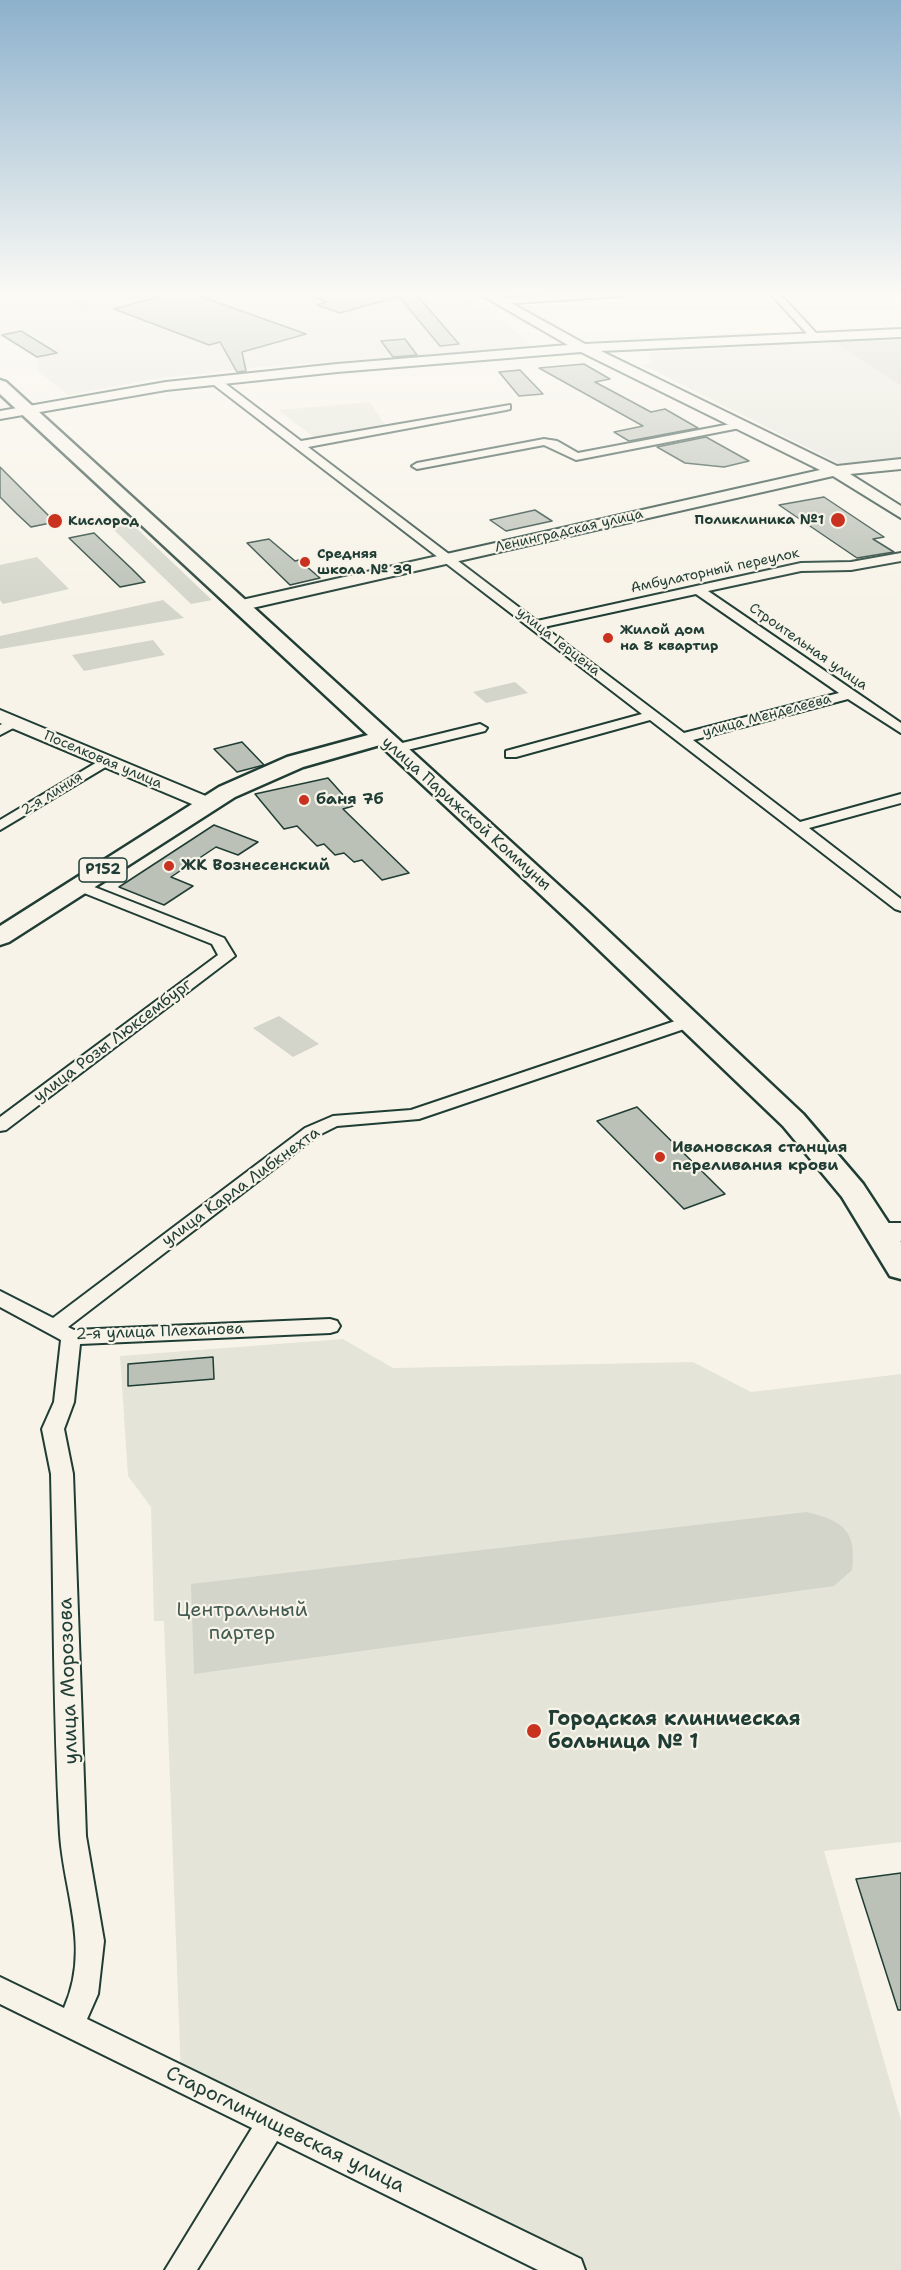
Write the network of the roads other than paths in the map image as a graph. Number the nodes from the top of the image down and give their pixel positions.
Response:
1 (14, 399) edge
2 (100, 399) edge
3 (239, 399) edge
4 (688, 399) edge
5 (506, 407) dead end
6 (27, 411) junction
7 (0, 415) edge
8 (741, 425) junction
9 (299, 445) junction
10 (901, 464) edge
11 (417, 466) dead end
12 (836, 471) junction
13 (901, 513) edge
14 (901, 557) edge
15 (450, 558) junction
16 (697, 589) junction
17 (239, 606) junction
18 (536, 625) junction
19 (850, 694) junction
20 (654, 715) junction
21 (5, 723) edge
22 (900, 726) edge
23 (480, 728) dead end
24 (683, 738) junction
25 (388, 744) junction
26 (511, 754) dead end
27 (104, 762) junction
28 (901, 798) edge
29 (206, 803) junction
30 (0, 826) edge
31 (798, 827) junction
32 (79, 886) junction
33 (901, 906) edge
34 (0, 937) edge
35 (690, 1021) junction
36 (0, 1126) edge
37 (892, 1232) edge
38 (901, 1269) edge
39 (0, 1298) edge
40 (330, 1326) dead end
41 (62, 1332) junction
42 (0, 1990) edge
43 (70, 2025) junction
44 (272, 2122) junction
45 (180, 2270) edge
46 (570, 2270) edge

1 - 6 main road, улица Парижской Коммуны
2 - 6 street
3 - 9 street, улица Герцена
4 - 8 street
5 - 9 street
6 - 7 street
6 - 17 main road, улица Парижской Коммуны
8 - 11 street
8 - 12 street
9 - 15 street, улица Герцена
10 - 12 street, Ленинградская улица
12 - 13 street
12 - 15 street, Ленинградская улица
14 - 16 street, Амбулаторный переулок
15 - 17 street, Ленинградская улица
15 - 18 street, улица Герцена
16 - 18 street, Амбулаторный переулок
16 - 19 street, Строительная улица
17 - 25 main road, улица Парижской Коммуны
18 - 20 street, улица Герцена
19 - 22 street, Строительная улица
19 - 24 street, улица Менделеева
20 - 24 street, улица Герцена
20 - 26 street
21 - 27 street, Поселковая улица
23 - 25 street
24 - 31 street, улица Герцена
25 - 29 main road, Р152
25 - 35 main road, улица Парижской Коммуны
27 - 29 street, Поселковая улица
27 - 30 street, 2-я линия
28 - 31 street
29 - 32 main road, Р152
31 - 33 street, улица Герцена
32 - 34 main road, Р152
32 - 36 street, улица Розы Люксембург
35 - 37 main road, улица Парижской Коммуны
35 - 41 street, улица Карла Либкнехта
37 - 38 main road, улица Парижской Коммуны
39 - 41 street, 2-я улица Плеханова
40 - 41 street, 2-я улица Плеханова
41 - 43 street, улица Морозова
42 - 43 street, Староглинищевская улица
43 - 44 street, Староглинищевская улица
44 - 45 street
44 - 46 street, Староглинищевская улица

